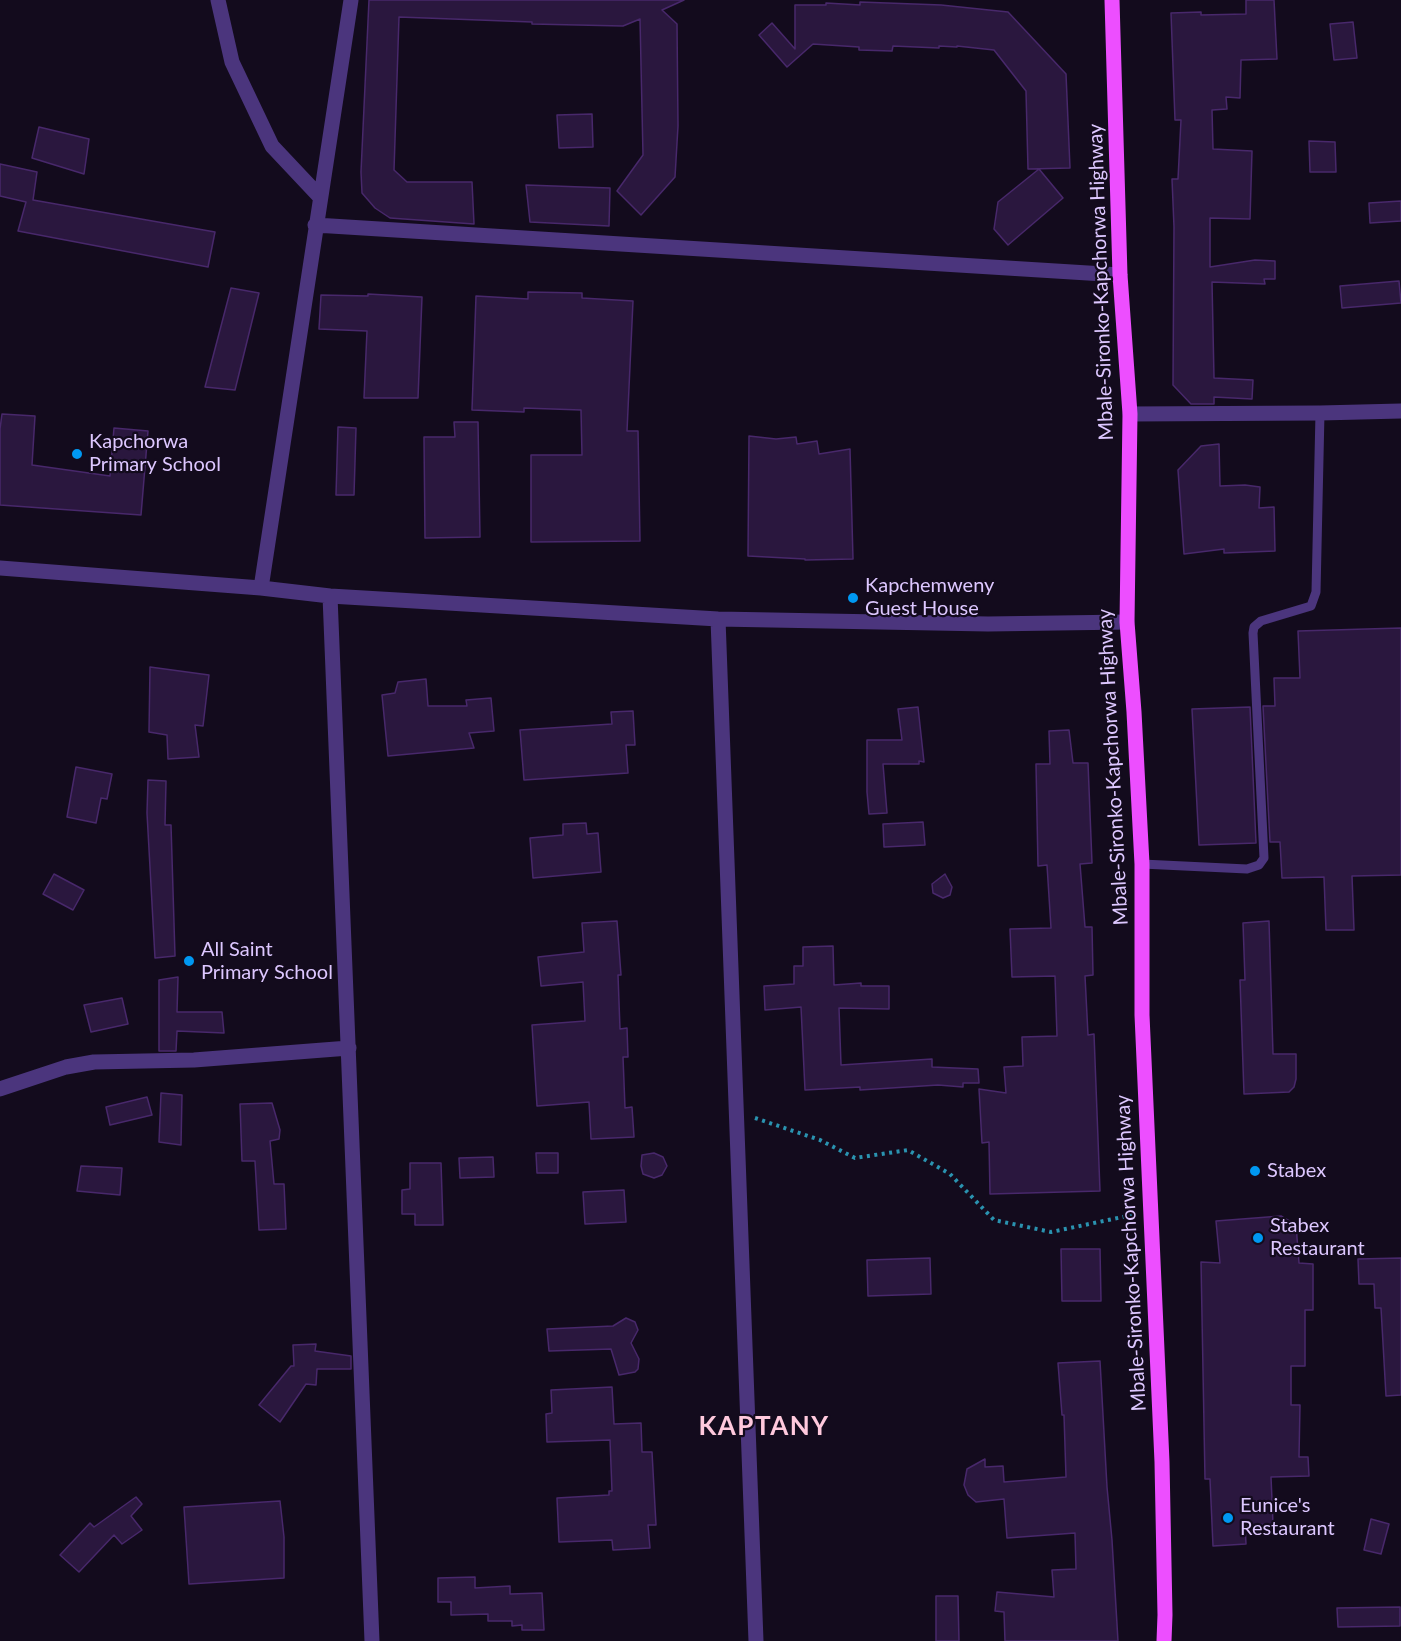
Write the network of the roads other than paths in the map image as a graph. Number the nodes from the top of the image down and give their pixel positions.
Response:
1 (218, 0) edge
2 (351, 0) edge
3 (1112, 0) edge
4 (320, 197) junction
5 (315, 225) junction
6 (1120, 275) junction
7 (1401, 411) edge
8 (1130, 414) junction
9 (1320, 414) junction
10 (0, 568) edge
11 (261, 588) junction
12 (330, 596) junction
13 (718, 619) junction
14 (1127, 622) junction
15 (1143, 864) junction
16 (349, 1048) junction
17 (0, 1089) edge
18 (372, 1641) edge
19 (756, 1641) edge
20 (1164, 1641) edge

1 - 4 street
2 - 4 street
3 - 6 main road, Mbale-Sironko-Kapchorwa Highway
4 - 5 street
5 - 6 street
5 - 11 street
6 - 8 main road, Mbale-Sironko-Kapchorwa Highway
7 - 9 street
8 - 9 street
8 - 14 main road, Mbale-Sironko-Kapchorwa Highway
9 - 15 lane
10 - 11 street
11 - 12 street
12 - 13 street
12 - 16 street
13 - 14 street
13 - 19 street
14 - 15 main road, Mbale-Sironko-Kapchorwa Highway
15 - 20 main road, Mbale-Sironko-Kapchorwa Highway
16 - 17 street
16 - 18 street

